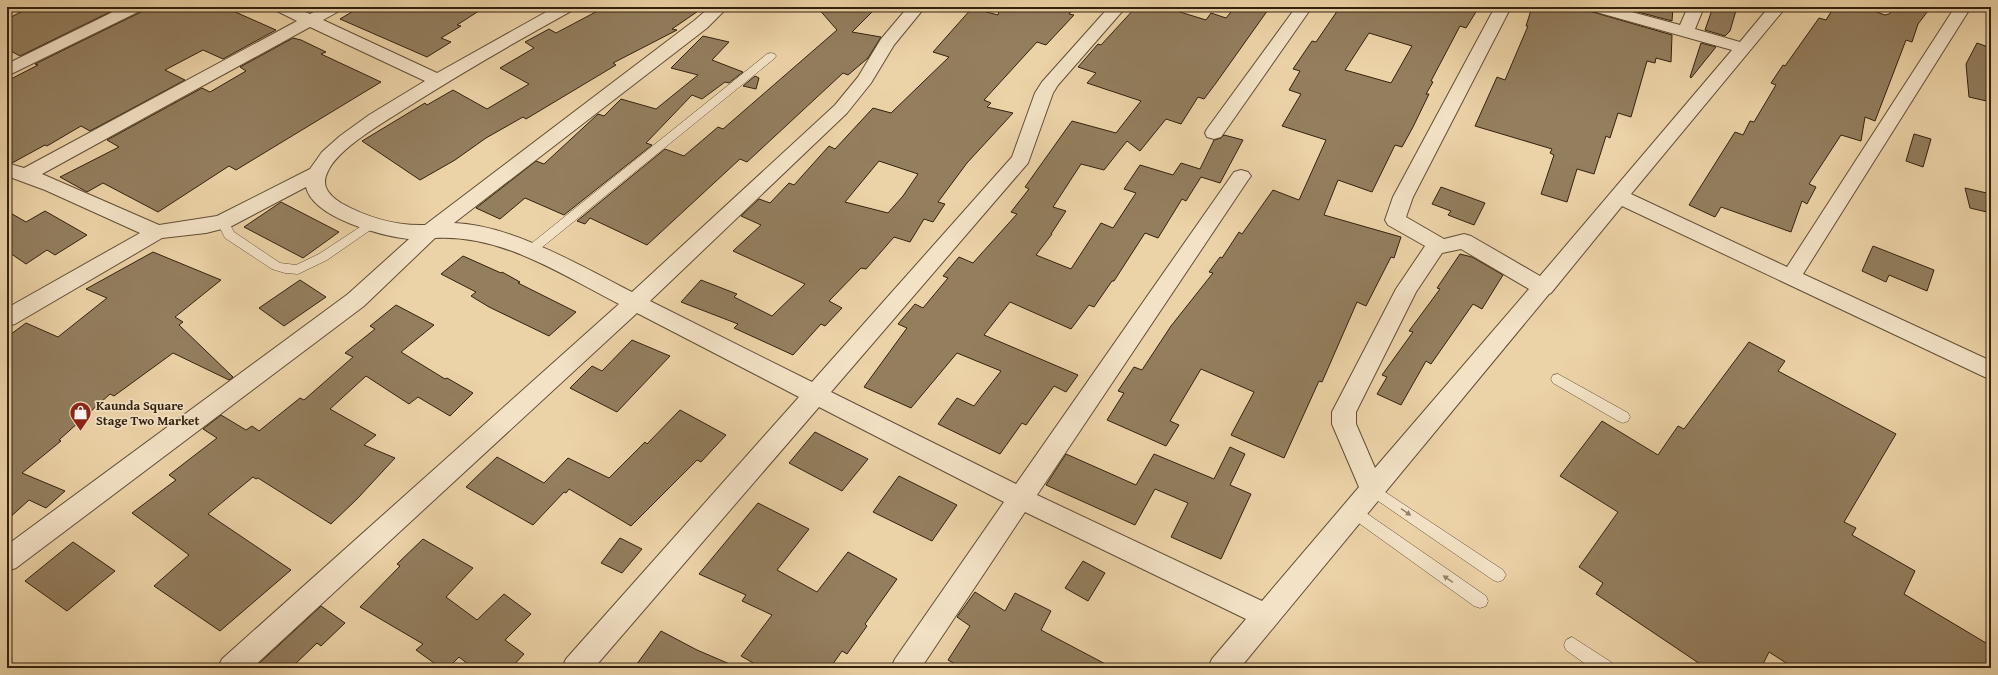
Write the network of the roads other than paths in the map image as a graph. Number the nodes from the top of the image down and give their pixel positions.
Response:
1 (136, 7) edge
2 (281, 7) edge
3 (335, 7) edge
4 (567, 7) edge
5 (720, 7) edge
6 (917, 7) edge
7 (1118, 7) edge
8 (1304, 7) edge
9 (1503, 7) edge
10 (1595, 7) edge
11 (1696, 7) edge
12 (1778, 7) edge
13 (1963, 7) edge
14 (311, 20) junction
15 (1686, 32) junction
16 (1744, 48) junction
17 (771, 56) dead end
18 (7, 71) edge
19 (437, 80) junction
20 (1214, 133) dead end
21 (7, 169) edge
22 (316, 174) junction
23 (26, 175) junction
24 (1240, 176) dead end
25 (1620, 197) junction
26 (223, 222) junction
27 (373, 224) junction
28 (157, 232) junction
29 (429, 232) junction
30 (1441, 246) junction
31 (531, 250) junction
32 (1791, 277) junction
33 (1544, 288) junction
34 (634, 303) junction
35 (7, 318) edge
36 (1991, 371) edge
37 (1558, 379) dead end
38 (816, 395) junction
39 (1623, 417) dead end
40 (1373, 490) junction
41 (1022, 499) junction
42 (1354, 512) junction
43 (7, 560) edge
44 (1498, 575) dead end
45 (1480, 601) dead end
46 (1266, 616) junction
47 (1572, 645) dead end
48 (232, 668) edge
49 (576, 668) edge
50 (905, 668) edge
51 (1222, 668) edge
52 (1605, 668) edge

1 - 18 street
2 - 14 street
3 - 14 street
4 - 19 street
5 - 29 street
6 - 34 street
7 - 38 street
8 - 20 street
9 - 30 street
10 - 15 street
11 - 15 street
12 - 16 street
13 - 32 street
14 - 19 street
14 - 23 street
15 - 16 street
16 - 25 street
17 - 31 lane
19 - 22 street
21 - 23 street
22 - 26 street
22 - 27 street
23 - 28 street
24 - 41 street
25 - 32 street
25 - 33 street
26 - 27 lane
26 - 28 street
27 - 29 street
28 - 35 street
29 - 31 street
29 - 43 street
30 - 33 street
30 - 40 street
31 - 34 street
32 - 36 street
33 - 40 street
34 - 38 street
34 - 48 street
37 - 39 lane
38 - 41 street
38 - 49 street
40 - 42 street
40 -> 44 lane
41 - 46 street
41 - 50 street
45 -> 42 lane
42 - 46 street
46 - 51 street
47 - 52 lane

